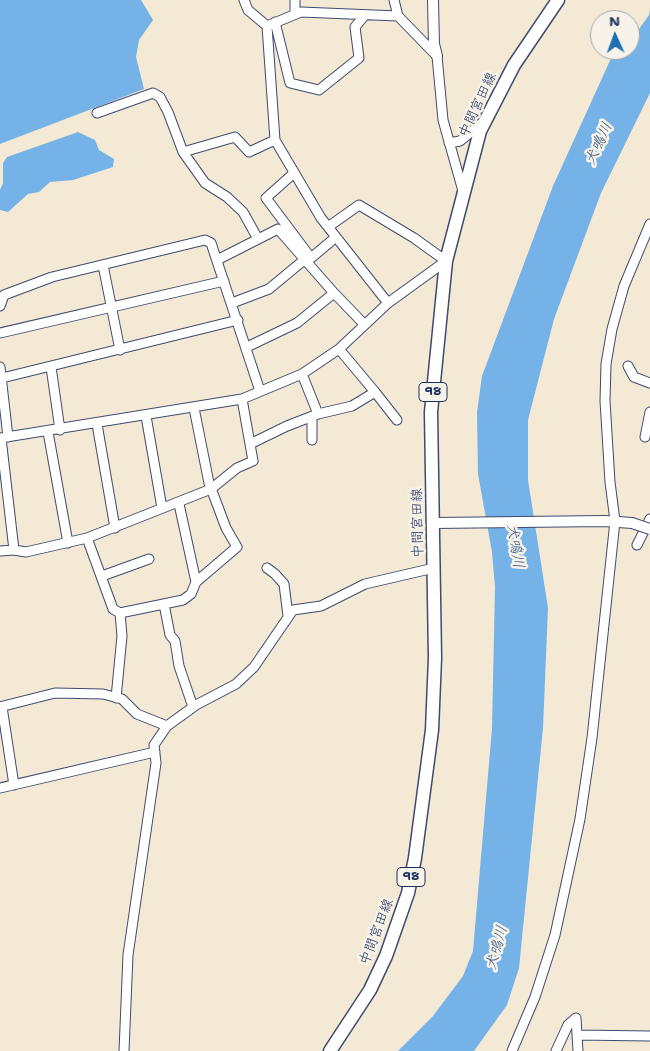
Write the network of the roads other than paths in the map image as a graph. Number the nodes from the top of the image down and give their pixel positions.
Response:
1 (244, 0) edge
2 (295, 0) edge
3 (394, 0) edge
4 (433, 0) edge
5 (558, 0) edge
6 (295, 14) junction
7 (365, 15) junction
8 (398, 16) junction
9 (271, 24) junction
10 (436, 56) junction
11 (97, 113) dead end
12 (485, 120) junction
13 (275, 140) junction
14 (450, 143) junction
15 (183, 152) junction
16 (294, 173) junction
17 (463, 190) junction
18 (650, 224) edge
19 (328, 227) junction
20 (336, 237) junction
21 (258, 239) junction
22 (217, 260) junction
23 (304, 260) junction
24 (446, 261) junction
25 (103, 265) junction
26 (224, 281) junction
27 (334, 293) junction
28 (232, 303) junction
29 (388, 303) junction
30 (0, 306) edge
31 (112, 308) junction
32 (238, 320) junction
33 (364, 324) junction
34 (0, 333) edge
35 (246, 347) junction
36 (339, 349) junction
37 (120, 350) junction
38 (628, 366) dead end
39 (0, 367) edge
40 (51, 367) junction
41 (302, 374) junction
42 (2, 378) junction
43 (650, 384) edge
44 (260, 391) junction
45 (374, 392) junction
46 (1, 395) edge
47 (242, 399) junction
48 (194, 408) junction
49 (650, 412) edge
50 (315, 415) junction
51 (146, 416) junction
52 (397, 420) dead end
53 (97, 424) junction
54 (60, 430) junction
55 (48, 432) junction
56 (646, 437) dead end
57 (3, 438) edge
58 (312, 440) dead end
59 (250, 444) junction
60 (212, 488) junction
61 (180, 504) junction
62 (162, 508) junction
63 (650, 519) edge
64 (610, 521) junction
65 (441, 524) junction
66 (115, 528) junction
67 (650, 529) edge
68 (87, 538) junction
69 (68, 543) junction
70 (638, 545) dead end
71 (14, 550) junction
72 (0, 551) edge
73 (149, 559) dead end
74 (266, 568) dead end
75 (434, 568) junction
76 (102, 576) junction
77 (196, 582) junction
78 (164, 604) junction
79 (120, 613) junction
80 (288, 616) junction
81 (116, 698) junction
82 (1, 707) edge
83 (193, 707) junction
84 (167, 726) junction
85 (155, 752) junction
86 (14, 785) junction
87 (0, 788) edge
88 (578, 1035) junction
89 (650, 1036) edge
90 (124, 1051) edge
91 (330, 1051) edge
92 (512, 1051) edge
93 (556, 1051) edge
94 (578, 1051) edge

1 - 9 street
2 - 6 street
3 - 8 street
4 - 10 street
5 - 12 main road, 中間宮田線 / 98
6 - 7 street
6 - 9 street
7 - 8 street
7 - 9 street
8 - 10 street
9 - 13 street
10 - 14 street
11 - 15 street
12 - 14 street
12 - 17 main road, 中間宮田線 / 98
13 - 15 street
13 - 16 street
14 - 17 street
15 - 21 street
16 - 19 street
16 - 20 street
17 - 24 main road, 中間宮田線 / 98
18 - 64 street
19 - 20 street
19 - 24 street
20 - 29 street
21 - 22 street
21 - 23 street
22 - 25 street
22 - 26 street
23 - 27 street
23 - 28 street
24 - 29 street
24 - 65 main road, 中間宮田線 / 98
25 - 30 street
25 - 31 street
26 - 28 street
26 - 31 street
27 - 33 street
27 - 35 street
28 - 32 street
29 - 33 street
31 - 34 street
31 - 37 street
32 - 35 street
32 - 37 street
33 - 36 street
35 - 44 street
36 - 41 street
36 - 45 street
37 - 40 street
38 - 43 street
39 - 42 street
40 - 42 street
40 - 54 street
41 - 44 street
41 - 50 street
42 - 46 street
44 - 47 street
45 - 50 street
45 - 52 street
46 - 57 street
47 - 48 street
47 - 59 street
48 - 51 street
48 - 60 street
49 - 56 street
50 - 58 street
50 - 59 street
51 - 53 street
51 - 62 street
53 - 54 street
53 - 66 street
54 - 55 street
55 - 57 street
55 - 69 street
57 - 71 street
59 - 60 street
60 - 61 street
60 - 77 street
61 - 62 street
61 - 77 street
62 - 66 street
63 - 70 street
64 - 65 street
64 - 67 street, bridge
64 - 92 street
65 - 75 main road, 中間宮田線 / 98
66 - 68 street
68 - 69 street
68 - 76 street
69 - 71 street
71 - 72 street
73 - 76 street
74 - 80 street
75 - 80 street
75 - 91 main road, 中間宮田線 / 98
76 - 79 street
77 - 78 street
78 - 79 street
78 - 83 street
79 - 81 street
80 - 83 street
81 - 82 street
81 - 84 street
82 - 86 street
83 - 84 street
84 - 85 street
85 - 86 street
85 - 90 street
86 - 87 street
88 - 89 street
88 - 93 street
88 - 94 street

